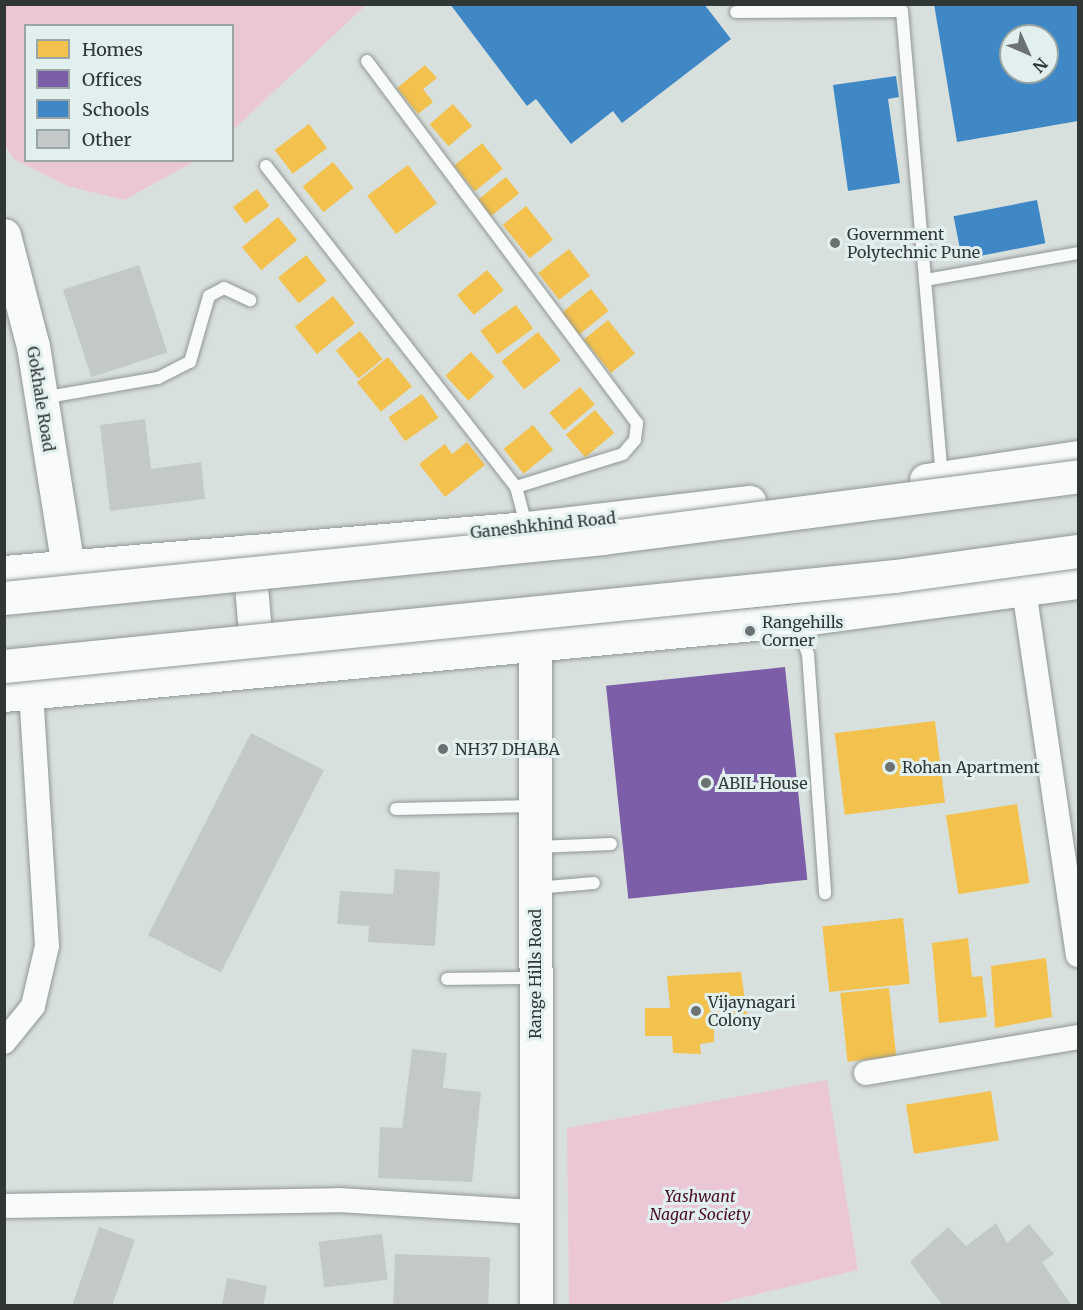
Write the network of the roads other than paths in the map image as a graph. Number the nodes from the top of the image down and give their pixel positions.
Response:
1 (736, 12) dead end
2 (367, 61) dead end
3 (267, 166) dead end
4 (4, 235) edge
5 (1078, 253) edge
6 (924, 280) junction
7 (250, 300) dead end
8 (40, 399) junction
9 (1078, 456) edge
10 (1078, 476) edge
11 (942, 478) junction
12 (516, 487) junction
13 (527, 528) junction
14 (248, 551) junction
15 (1078, 551) edge
16 (68, 566) junction
17 (4, 572) edge
18 (1078, 582) edge
19 (1024, 590) junction
20 (4, 598) edge
21 (796, 620) junction
22 (535, 642) junction
23 (4, 666) edge
24 (258, 668) junction
25 (18, 693) edge
26 (535, 806) junction
27 (396, 809) dead end
28 (611, 844) dead end
29 (535, 848) junction
30 (594, 883) dead end
31 (535, 888) junction
32 (825, 892) dead end
33 (1078, 956) edge
34 (535, 978) junction
35 (447, 979) dead end
36 (1078, 1037) edge
37 (4, 1042) edge
38 (866, 1072) dead end
39 (4, 1206) edge
40 (534, 1217) junction
41 (519, 1305) edge
42 (536, 1305) edge

1 - 6 lane
2 - 12 lane
3 - 12 lane
4 - 8 main road, Gokhale Road
5 - 6 lane
6 - 11 lane
7 - 8 lane
8 - 16 main road, Gokhale Road
9 - 11 main road, Ganeshkhind Road
10 - 20 main road, bridge
11 - 13 main road, Ganeshkhind Road
12 - 13 lane
13 - 14 main road, Ganeshkhind Road
14 - 16 main road, Ganeshkhind Road
14 - 24 main road
15 - 23 main road, bridge
16 - 17 main road, Ganeshkhind Road
18 - 19 main road
19 - 21 main road
19 - 33 street
21 - 22 main road
21 - 32 lane
22 - 24 main road
22 - 26 main road, Range Hills Road
24 - 25 main road
25 - 37 street
26 - 27 lane
26 - 29 main road, Range Hills Road
28 - 29 lane
29 - 31 main road, Range Hills Road
30 - 31 lane
31 - 34 main road, Range Hills Road
34 - 35 lane
34 - 40 main road, Range Hills Road
36 - 38 street
39 - 40 street
40 - 41 main road
40 - 42 main road, Range Hills Road

